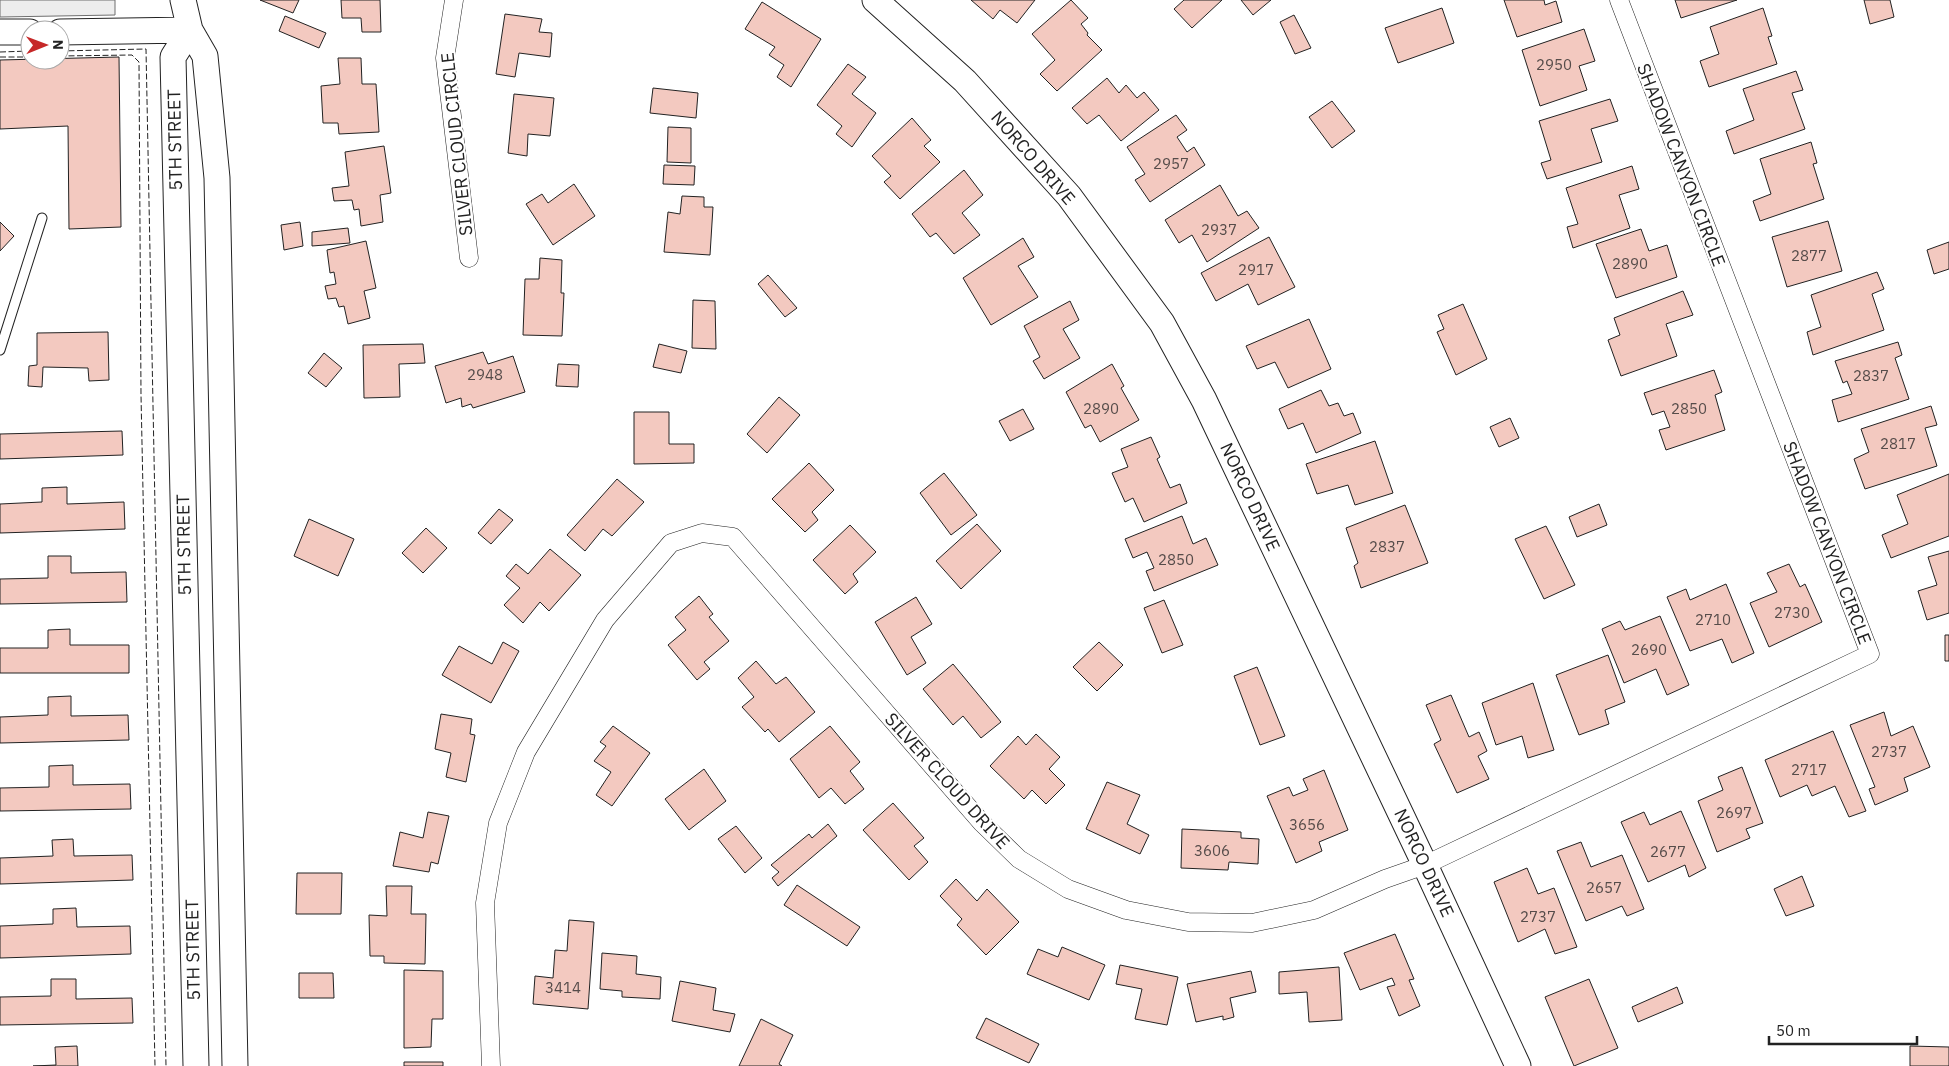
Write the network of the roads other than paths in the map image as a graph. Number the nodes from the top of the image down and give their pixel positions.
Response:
1 (183, 0) edge
2 (454, 0) edge
3 (875, 0) edge
4 (1619, 0) edge
5 (190, 30) junction
6 (0, 32) edge
7 (20, 32) edge
8 (70, 32) edge
9 (42, 218) dead end
10 (469, 258) dead end
11 (0, 350) edge
12 (1425, 865) junction
13 (196, 1066) edge
14 (235, 1066) edge
15 (490, 1066) edge
16 (1518, 1066) edge

1 - 5 street, 5TH STREET
2 - 10 street, SILVER CLOUD CIRCLE
3 - 12 street, NORCO DRIVE
4 - 12 street, SHADOW CANYON CIRCLE
5 - 8 street
5 - 13 street, 5TH STREET
5 - 14 street, 5TH STREET
6 - 7 street
9 - 11 lane
12 - 15 street, SILVER CLOUD DRIVE
12 - 16 street, NORCO DRIVE

